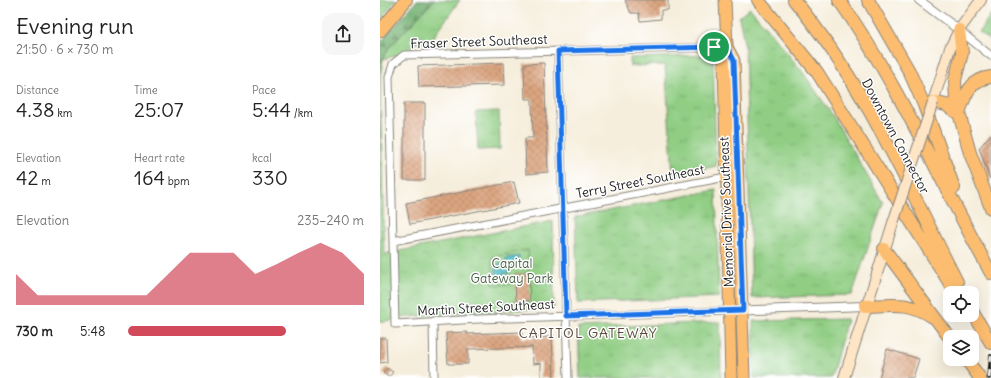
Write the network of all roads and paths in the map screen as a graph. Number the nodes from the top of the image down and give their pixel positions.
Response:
1 (406, 0) edge
2 (725, 0) edge
3 (758, 0) edge
4 (794, 0) edge
5 (838, 0) edge
6 (868, 0) edge
7 (919, 0) edge
8 (982, 0) edge
9 (959, 30) junction
10 (380, 31) edge
11 (727, 47) junction
12 (558, 51) junction
13 (991, 56) edge
14 (991, 77) edge
15 (935, 100) junction
16 (959, 114) junction
17 (726, 177) junction
18 (562, 208) junction
19 (991, 208) edge
20 (393, 241) junction
21 (884, 249) junction
22 (991, 273) edge
23 (952, 286) edge
24 (958, 286) edge
25 (865, 306) junction
26 (743, 310) junction
27 (730, 311) junction
28 (566, 316) junction
29 (937, 320) junction
30 (433, 321) junction
31 (977, 322) edge
32 (978, 322) edge
33 (944, 330) edge
34 (983, 330) junction
35 (991, 343) edge
36 (971, 366) edge
37 (434, 378) edge
38 (568, 378) edge
39 (731, 378) edge
40 (744, 378) edge
41 (844, 378) edge
42 (980, 378) edge

1 - 10 highway
2 - 11 main road, Memorial Drive Southeast
3 - 23 highway
4 - 24 highway, Downtown Connector
5 - 22 highway, Downtown Connector
6 - 22 highway
7 - 9 street
8 - 9 main road
9 - 13 street
9 - 15 main road
9 - 16 highway
11 - 12 street, Fraser Street Southeast
11 - 17 main road, Memorial Drive Southeast
11 - 26 main road, Memorial Drive Southeast
12 - 18 street
12 - 20 street, Fraser Street Southeast
14 - 16 highway
15 - 16 highway
15 - 21 main road, bridge
16 - 19 highway
17 - 18 street, Terry Street Southeast
17 - 27 main road, Memorial Drive Southeast
18 - 20 street, Terry Street Southeast
18 - 28 street
20 - 30 street, Martin Street Southeast
21 - 25 main road
21 - 29 highway
25 - 26 street, Martin Street Southeast
25 - 29 highway
25 - 41 main road
26 - 27 street, Martin Street Southeast
26 - 40 main road, Memorial Drive Southeast
27 - 28 street, Martin Street Southeast
27 - 39 main road, Memorial Drive Southeast
28 - 30 street, Martin Street Southeast
28 - 38 street
29 - 33 highway
30 - 37 street
31 - 34 highway
32 - 34 highway
34 - 35 highway
36 - 42 highway

